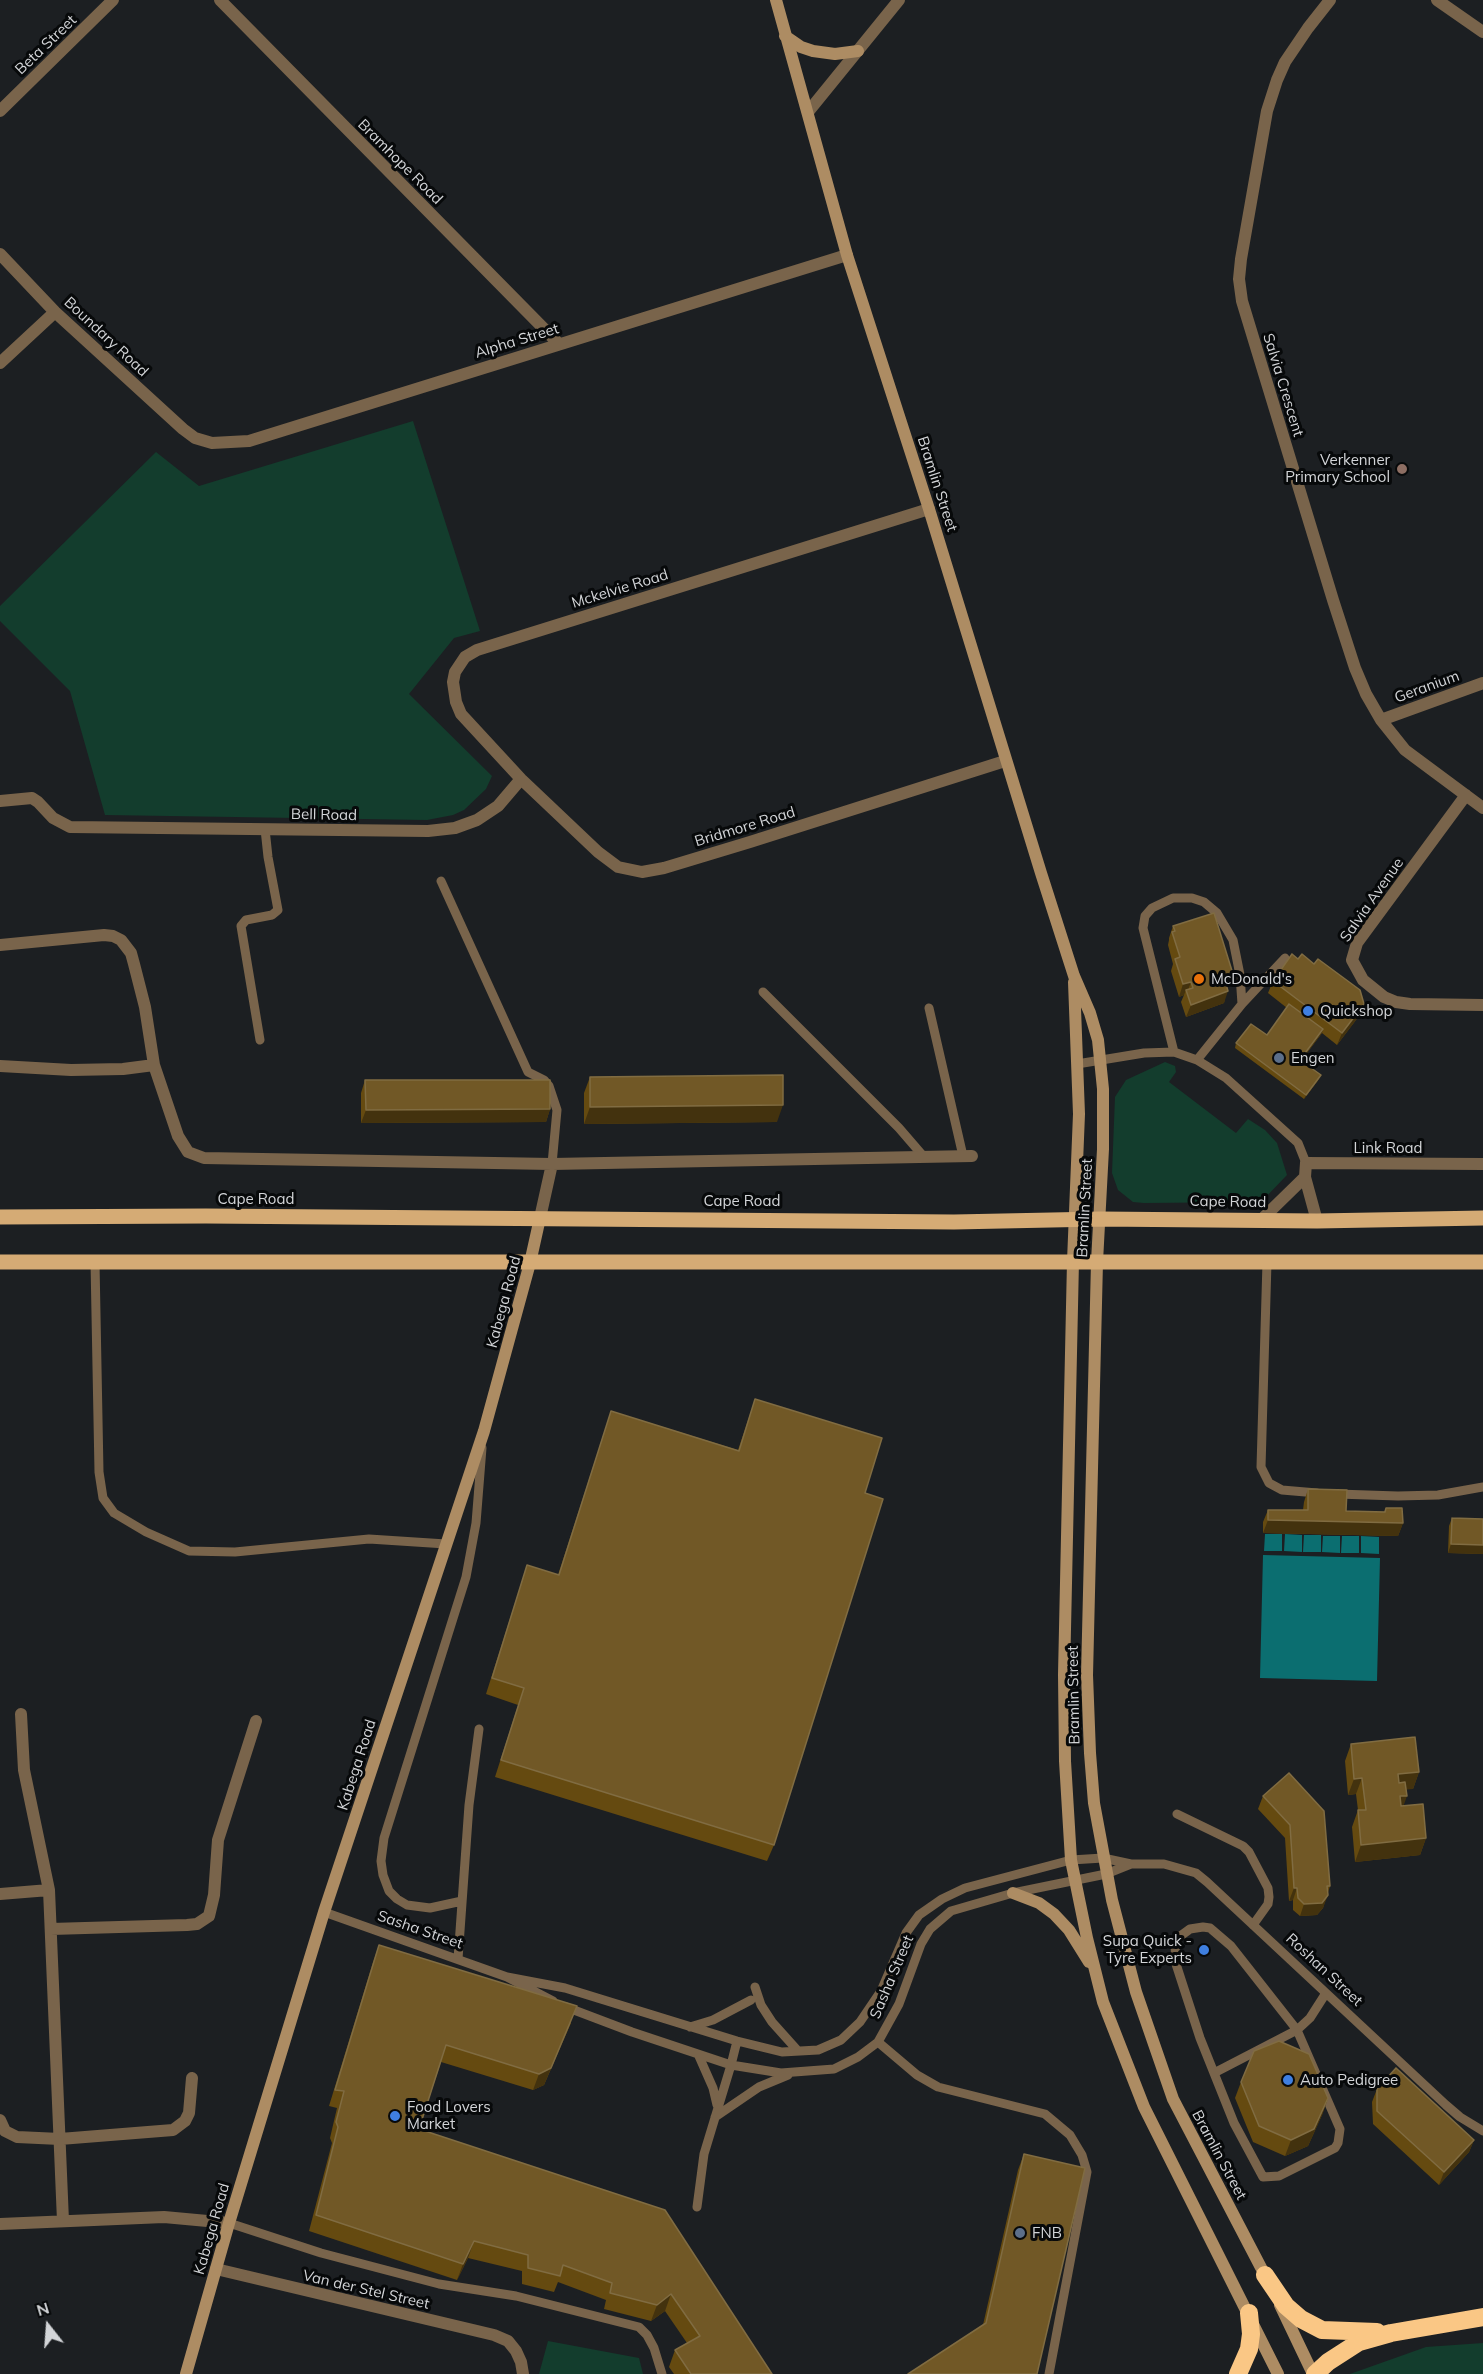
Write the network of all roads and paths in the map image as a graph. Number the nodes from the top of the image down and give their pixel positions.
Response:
1 (113, 0) edge
2 (221, 0) edge
3 (776, 0) edge
4 (899, 0) edge
5 (1330, 0) edge
6 (1437, 0) edge
7 (1483, 32) edge
8 (785, 36) junction
9 (858, 51) junction
10 (0, 111) edge
11 (808, 112) junction
12 (0, 254) edge
13 (847, 255) junction
14 (55, 312) junction
15 (559, 344) junction
16 (0, 363) edge
17 (195, 438) joint
18 (929, 509) junction
19 (1483, 683) edge
20 (1381, 720) junction
21 (1005, 760) junction
22 (521, 779) junction
23 (1466, 795) junction
24 (0, 801) edge
25 (1483, 808) edge
26 (265, 829) junction
27 (441, 881) dead end
28 (0, 945) edge
29 (1285, 958) dead end
30 (1074, 976) junction
31 (763, 992) dead end
32 (1242, 1004) junction
33 (1483, 1005) edge
34 (929, 1008) dead end
35 (260, 1040) dead end
36 (1174, 1052) junction
37 (1100, 1060) junction
38 (1197, 1060) junction
39 (1077, 1064) junction
40 (154, 1065) junction
41 (0, 1066) edge
42 (967, 1156) joint
43 (924, 1157) junction
44 (1306, 1163) junction
45 (552, 1164) junction
46 (1483, 1164) edge
47 (1305, 1177) junction
48 (0, 1217) edge
49 (540, 1218) junction
50 (1483, 1218) edge
51 (1075, 1219) junction
52 (1100, 1219) junction
53 (1261, 1220) junction
54 (1317, 1221) junction
55 (1073, 1261) junction
56 (0, 1262) edge
57 (95, 1262) junction
58 (1097, 1262) junction
59 (1267, 1262) junction
60 (1483, 1262) edge
61 (530, 1263) junction
62 (484, 1431) junction
63 (1483, 1487) edge
64 (446, 1545) junction
65 (21, 1714) dead end
66 (256, 1721) dead end
67 (479, 1729) dead end
68 (1177, 1814) dead end
69 (1103, 1858) junction
70 (1071, 1860) junction
71 (1131, 1864) junction
72 (1106, 1874) junction
73 (1076, 1880) junction
74 (49, 1890) junction
75 (1013, 1893) junction
76 (0, 1894) edge
77 (462, 1901) junction
78 (324, 1912) junction
79 (1253, 1925) junction
80 (51, 1929) junction
81 (458, 1959) junction
82 (1096, 1973) junction
83 (507, 1977) junction
84 (755, 1987) dead end
85 (1326, 1993) junction
86 (751, 2000) dead end
87 (690, 2027) junction
88 (1297, 2030) junction
89 (736, 2041) junction
90 (878, 2042) junction
91 (798, 2051) junction
92 (698, 2054) junction
93 (731, 2065) junction
94 (793, 2073) junction
95 (1214, 2073) junction
96 (192, 2078) dead end
97 (716, 2112) junction
98 (0, 2120) edge
99 (1483, 2131) edge
100 (60, 2139) junction
101 (697, 2207) dead end
102 (63, 2221) junction
103 (229, 2223) junction
104 (0, 2224) edge
105 (216, 2269) junction
106 (1265, 2275) junction
107 (1250, 2313) junction
108 (1483, 2317) edge
109 (1391, 2333) junction
110 (186, 2374) edge
111 (523, 2374) edge
112 (662, 2374) edge
113 (1049, 2374) edge
114 (1238, 2374) edge
115 (1278, 2374) edge
116 (1314, 2374) edge

1 - 10 street, Beta Street
2 - 15 street, Bramhope Road
3 - 8 street, Bramlin Street
4 - 9 street
5 - 20 street, Salvia Crescent
6 - 7 street
8 - 9 street
8 - 11 street, Bramlin Street
9 - 11 street
11 - 13 street, Bramlin Street
12 - 14 street, Boundary Road
13 - 15 street, Alpha Street
13 - 18 street, Bramlin Street
14 - 16 street
14 - 17 street, Boundary Road
15 - 17 street, Alpha Street
18 - 21 street, Bramlin Street
18 - 22 street, Mckelvie Road
19 - 20 street, Geranium
20 - 23 street, Salvia Crescent
21 - 22 street, Bridmore Road
21 - 30 street, Bramlin Street
22 - 26 street, Bell Road
23 - 25 street, Salvia Crescent
23 - 33 street, Salvia Avenue
24 - 26 street, Bell Road
26 - 35 lane
27 - 45 lane
28 - 40 street
29 - 32 lane
30 - 37 street, Bramlin Street
30 - 39 street, Bramlin Street
31 - 43 lane
32 - 36 lane
32 - 38 lane
34 - 42 lane
36 - 37 lane
36 - 38 lane
37 - 39 lane
37 - 52 street, Bramlin Street
38 - 44 lane
39 - 51 street, Bramlin Street
40 - 41 street
40 - 45 street
42 - 43 street
43 - 45 street
44 - 46 street, Link Road
44 - 47 street
45 - 49 street, Kabega Road
47 - 53 street
47 - 54 street
48 - 49 main road, Cape Road
49 - 51 main road, Cape Road
49 - 61 street, Kabega Road
50 - 54 main road, Cape Road
51 - 52 main road, Cape Road
51 - 55 street, Bramlin Street
52 - 53 main road, Cape Road
52 - 58 street, Bramlin Street
53 - 54 main road, Cape Road
55 - 58 main road
55 - 61 main road
55 - 70 street, Bramlin Street
56 - 57 main road
57 - 61 main road
57 - 64 lane
58 - 59 main road
58 - 69 street, Bramlin Street
59 - 60 main road
59 - 63 lane
61 - 62 street, Kabega Road
62 - 64 street, Kabega Road
62 - 77 lane
64 - 78 street, Kabega Road
65 - 74 street
66 - 80 street
67 - 77 lane
68 - 79 lane
69 - 70 lane, Roshan Street
69 - 71 lane, Roshan Street
69 - 72 street, Bramlin Street
70 - 73 street, Bramlin Street
70 - 91 lane, Sasha Street
71 - 72 lane, Roshan Street
71 - 79 lane, Roshan Street
72 - 73 lane, Sasha Street
72 - 106 street, Bramlin Street
73 - 75 lane, Sasha Street
73 - 82 street, Bramlin Street
74 - 76 street
74 - 80 street
75 - 82 street
75 - 90 lane, Sasha Street
77 - 81 lane
78 - 81 lane, Sasha Street
78 - 103 street, Kabega Road
79 - 85 lane, Roshan Street
80 - 100 street
81 - 83 lane, Sasha Street
82 - 107 street, Bramlin Street
83 - 87 lane, Sasha Street
83 - 92 lane, Sasha Street
84 - 91 lane
85 - 88 lane
85 - 99 lane, Roshan Street
86 - 87 lane
87 - 89 lane, Sasha Street
88 - 95 lane
88 - 95 lane
88 - 95 lane
89 - 91 lane, Sasha Street
89 - 93 lane
90 - 94 lane, Sasha Street
90 - 113 lane
92 - 93 lane, Sasha Street
92 - 97 lane
93 - 94 lane, Sasha Street
93 - 97 lane
94 - 97 lane
96 - 100 street
97 - 101 lane
98 - 100 street
100 - 102 street
102 - 103 street
102 - 104 street
103 - 105 street, Kabega Road
103 - 112 lane
105 - 110 street, Kabega Road
105 - 111 street, Van der Stel Street
106 - 109 highway
106 - 116 street, Bramlin Street
107 - 114 highway
107 - 115 street, Bramlin Street
108 - 109 highway
109 - 116 highway

